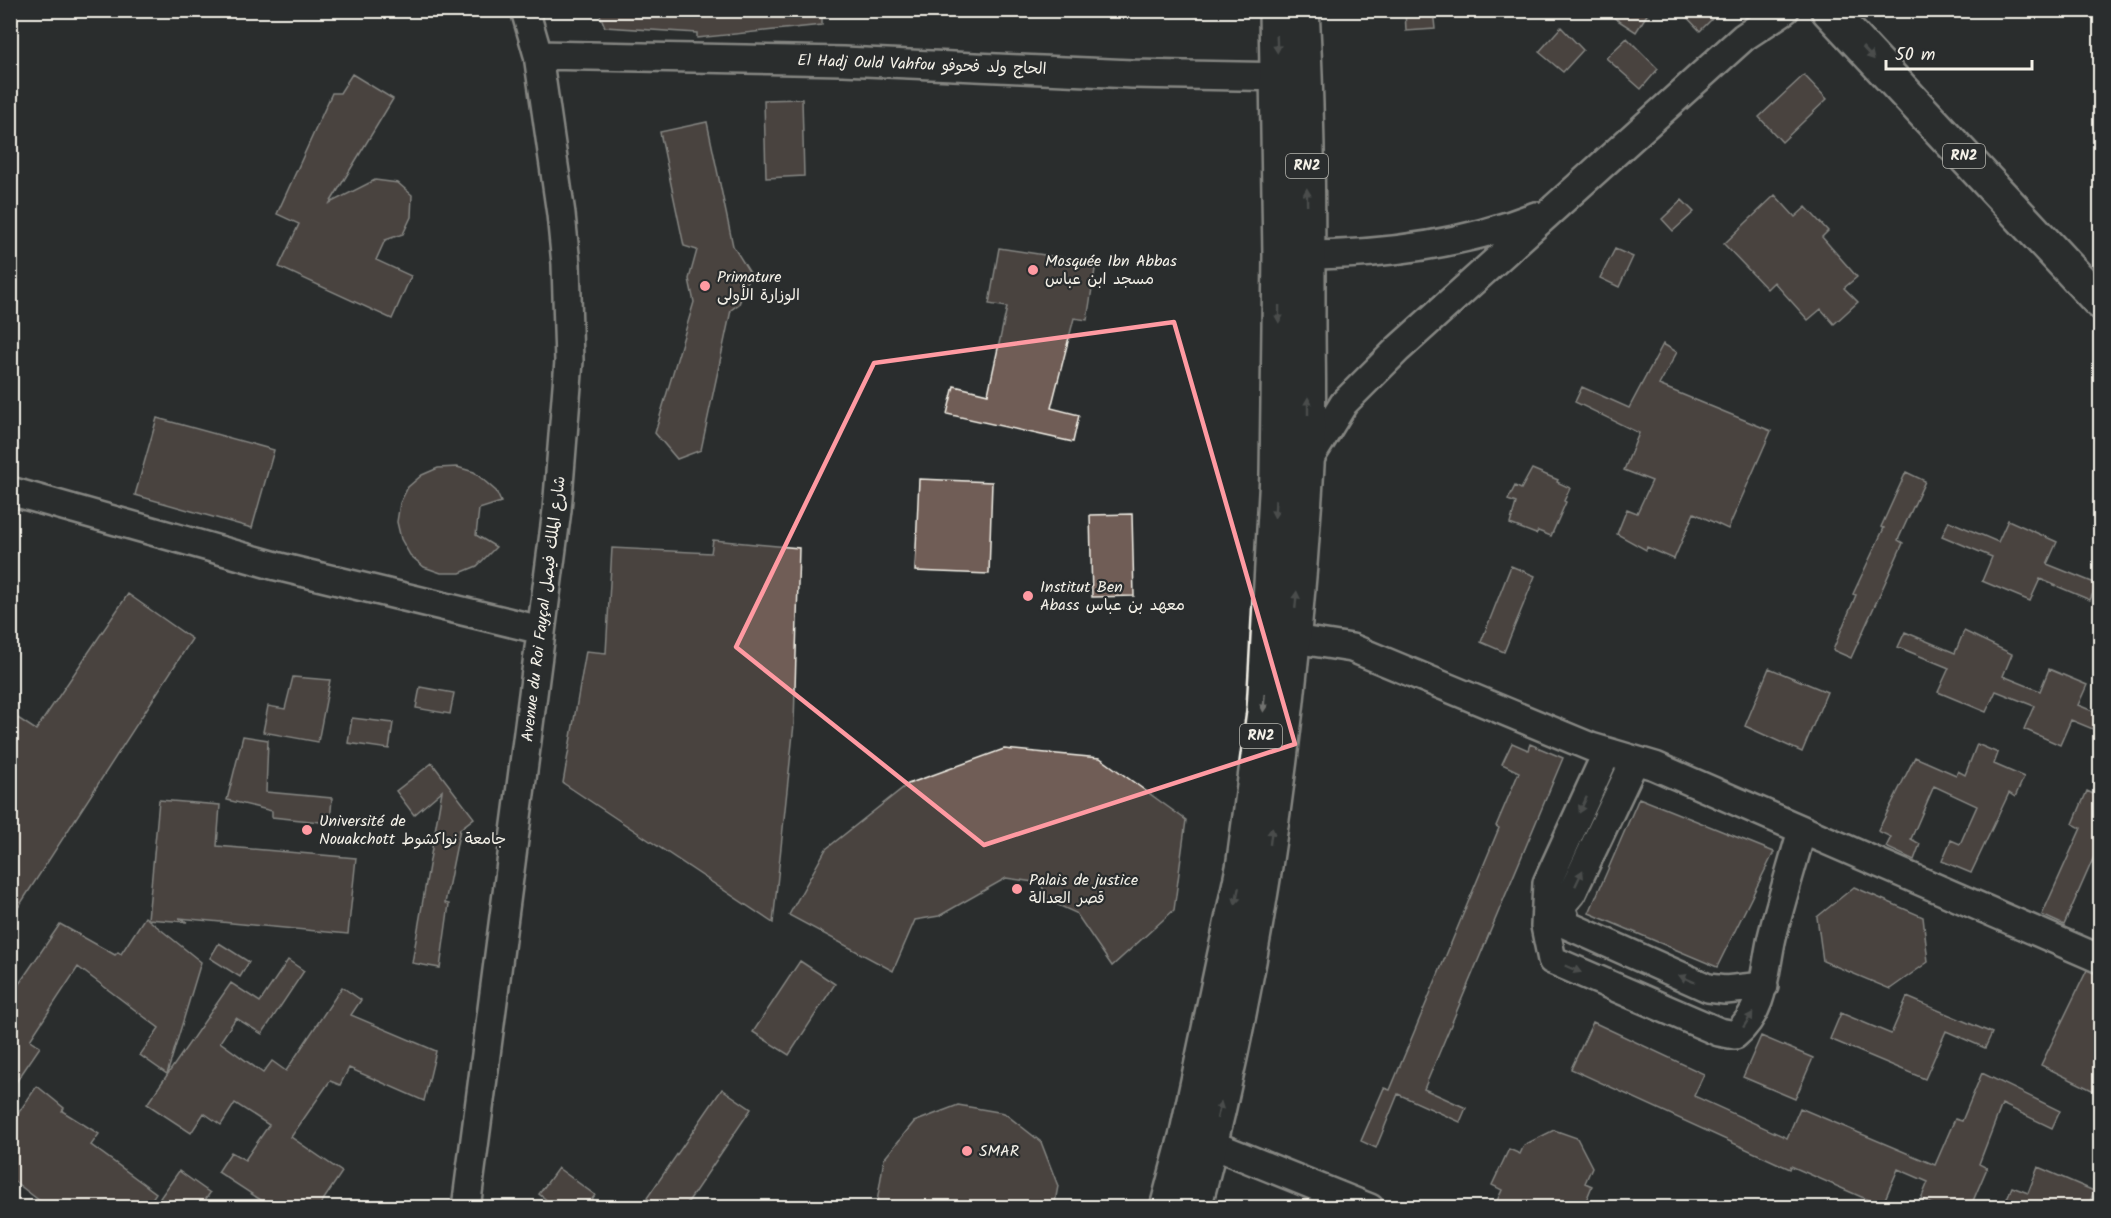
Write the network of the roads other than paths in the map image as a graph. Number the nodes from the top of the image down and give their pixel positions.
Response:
1 (525, 10) edge
2 (1276, 10) edge
3 (1302, 10) edge
4 (1785, 10) edge
5 (1828, 10) edge
6 (1859, 10) edge
7 (538, 54) junction
8 (1292, 77) junction
9 (1548, 212) junction
10 (1294, 255) junction
11 (2100, 273) edge
12 (2100, 302) edge
13 (1308, 463) junction
14 (1277, 475) junction
15 (10, 491) edge
16 (541, 630) junction
17 (1280, 637) junction
18 (1607, 752) junction
19 (1635, 760) junction
20 (1802, 830) junction
21 (1553, 916) junction
22 (2100, 959) edge
23 (1764, 986) junction
24 (1211, 1144) junction
25 (466, 1208) edge
26 (1167, 1208) edge
27 (1194, 1208) edge
28 (1370, 1208) edge

1 - 7 street, Avenue du Roi Fayçal شارع الملك فيصل
2 -> 8 highway, RN2
3 - 8 highway, RN2
4 - 9 street
5 -> 12 highway, RN2
6 - 11 highway, RN2
7 - 8 street, El Hadj Ould Vahfou الحاج ولد فحوفو
7 - 16 street, Avenue du Roi Fayçal شارع الملك فيصل
8 - 10 highway, RN2
9 - 10 street
9 - 13 street
13 -> 10 highway, RN2
10 -> 14 highway, RN2
13 - 14 street
17 -> 13 highway, RN2
14 -> 17 highway, RN2
15 - 16 street
16 - 25 street, Avenue du Roi Fayçal شارع الملك فيصل
17 - 18 street
24 -> 17 highway, RN2
17 -> 26 highway, RN2
18 - 19 street
18 -> 21 street
19 - 20 street
21 -> 19 street
20 - 22 street
20 - 23 street
23 -> 21 street
21 -> 23 street
24 - 27 highway, RN2
24 - 28 street

